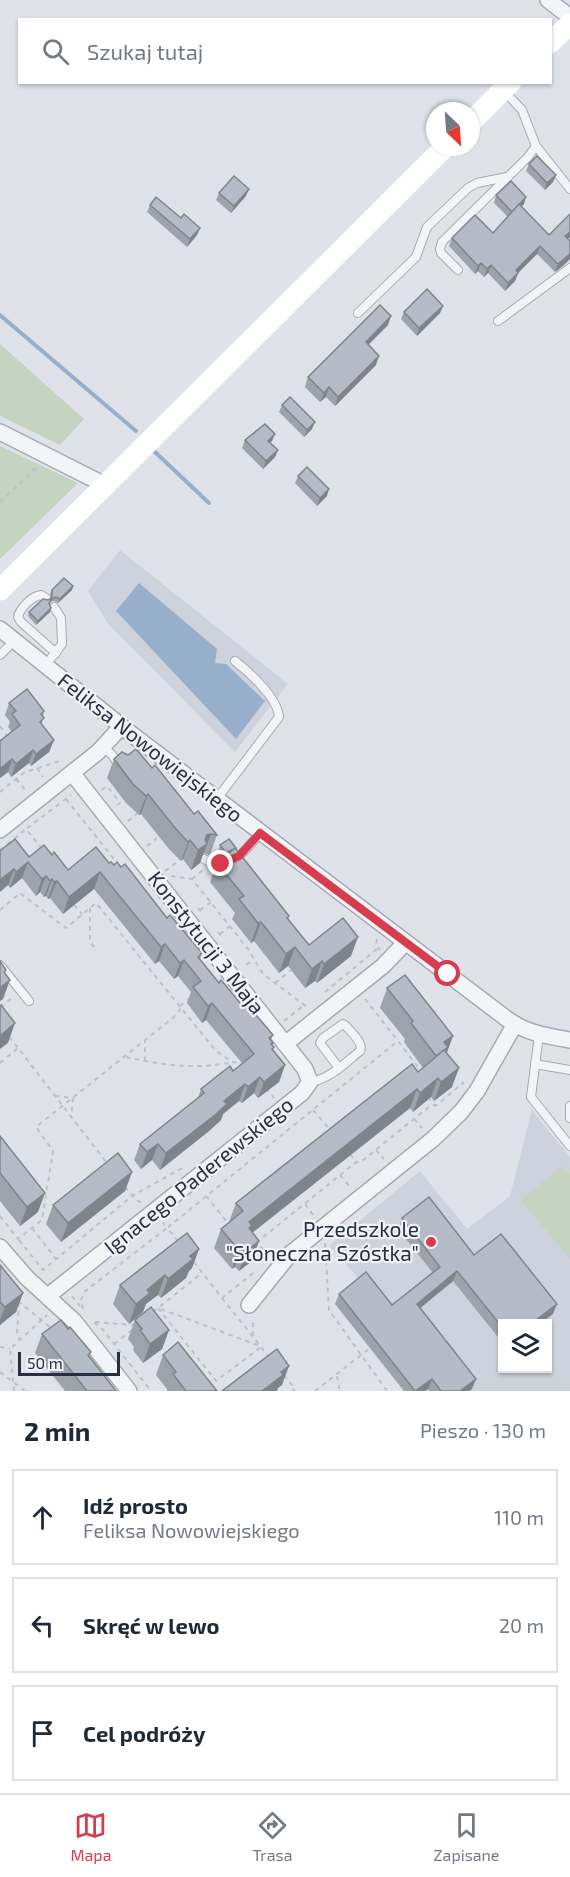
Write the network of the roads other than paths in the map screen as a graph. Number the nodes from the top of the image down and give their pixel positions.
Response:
1 (548, 0) edge
2 (570, 17) edge
3 (570, 24) edge
4 (552, 42) edge
5 (507, 86) edge
6 (480, 113) edge
7 (536, 146) junction
8 (436, 156) edge
9 (507, 177) junction
10 (570, 189) edge
11 (570, 268) edge
12 (458, 270) dead end
13 (358, 313) dead end
14 (498, 321) dead end
15 (0, 432) edge
16 (105, 485) junction
17 (0, 590) edge
18 (46, 598) edge
19 (54, 607) dead end
20 (0, 629) edge
21 (14, 641) junction
22 (56, 653) junction
23 (0, 655) edge
24 (234, 661) dead end
25 (45, 666) junction
26 (121, 727) junction
27 (104, 747) junction
28 (69, 767) junction
29 (120, 768) edge
30 (216, 800) junction
31 (0, 830) edge
32 (260, 833) junction
33 (204, 859) edge
34 (405, 943) junction
35 (0, 965) edge
36 (29, 1001) dead end
37 (515, 1024) junction
38 (539, 1035) junction
39 (570, 1040) edge
40 (285, 1044) junction
41 (535, 1064) junction
42 (339, 1068) junction
43 (570, 1070) edge
44 (310, 1082) junction
45 (570, 1106) edge
46 (570, 1118) edge
47 (570, 1146) edge
48 (0, 1247) edge
49 (50, 1303) junction
50 (249, 1305) dead end
51 (129, 1391) edge

1 - 2 street
3 - 4 main road
5 - 6 main road
5 - 7 lane
7 - 9 lane
7 - 10 lane
8 - 16 main road
9 - 12 lane
9 - 13 lane
11 - 14 lane
15 - 16 street
16 - 17 main road
18 - 22 lane
19 - 22 lane
20 - 21 street, Feliksa Nowowiejskiego
21 - 23 lane
21 - 25 street, Feliksa Nowowiejskiego
22 - 25 lane
24 - 30 lane
25 - 26 street, Feliksa Nowowiejskiego
26 - 27 street
26 - 30 street, Feliksa Nowowiejskiego
27 - 28 street
27 - 29 lane
28 - 31 street
28 - 40 street, Konstytucji 3 Maja
30 - 32 street, Feliksa Nowowiejskiego
32 - 33 lane
32 - 34 street, Feliksa Nowowiejskiego
34 - 37 street, Feliksa Nowowiejskiego
34 - 40 street
35 - 36 lane
37 - 38 street, Feliksa Nowowiejskiego
37 - 50 street
38 - 39 street, Feliksa Nowowiejskiego
38 - 41 lane
40 - 44 street, Ignacego Paderewskiego
41 - 43 lane
41 - 47 lane
42 - 42 lane
42 - 44 lane
44 - 49 street, Ignacego Paderewskiego
45 - 46 lane
48 - 49 street
49 - 51 street

